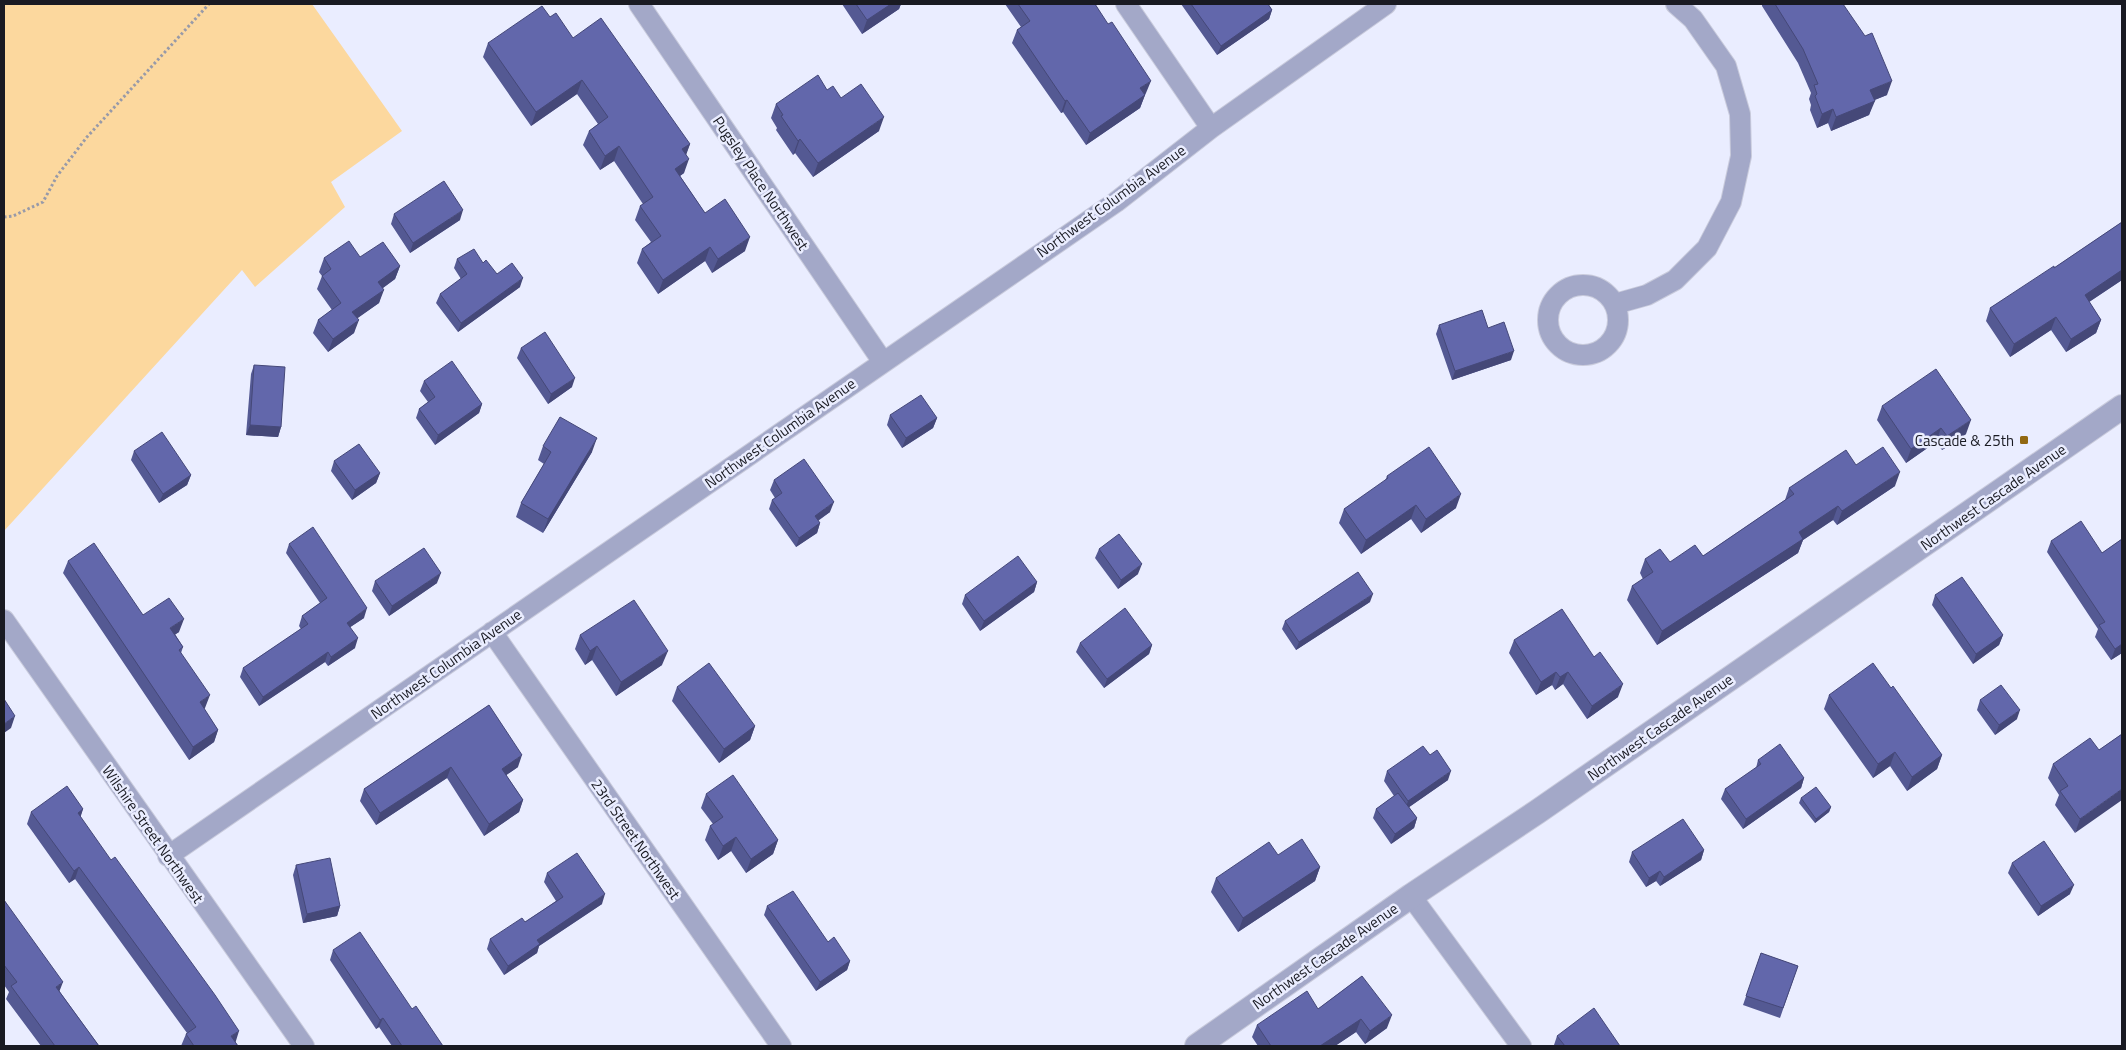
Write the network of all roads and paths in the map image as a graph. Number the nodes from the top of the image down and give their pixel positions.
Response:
1 (209, 4) edge
2 (639, 4) edge
3 (1126, 4) edge
4 (1386, 4) edge
5 (1676, 4) edge
6 (1211, 128) junction
7 (4, 217) edge
8 (1615, 304) dead end
9 (883, 362) junction
10 (2122, 408) edge
11 (4, 620) edge
12 (492, 632) junction
13 (168, 856) junction
14 (1411, 896) junction
15 (304, 1046) edge
16 (781, 1046) edge
17 (1197, 1046) edge
18 (1521, 1046) edge

1 - 7 path
2 - 9 street, Pugsley Place Northwest
3 - 6 street
4 - 6 street, Northwest Columbia Avenue
5 - 8 street
6 - 9 street, Northwest Columbia Avenue
9 - 12 street, Northwest Columbia Avenue
10 - 14 street, Northwest Cascade Avenue
11 - 13 street, Wilshire Street Northwest
12 - 13 street, Northwest Columbia Avenue
12 - 16 street, 23rd Street Northwest
13 - 15 street, Wilshire Street Northwest
14 - 17 street, Northwest Cascade Avenue
14 - 18 street

